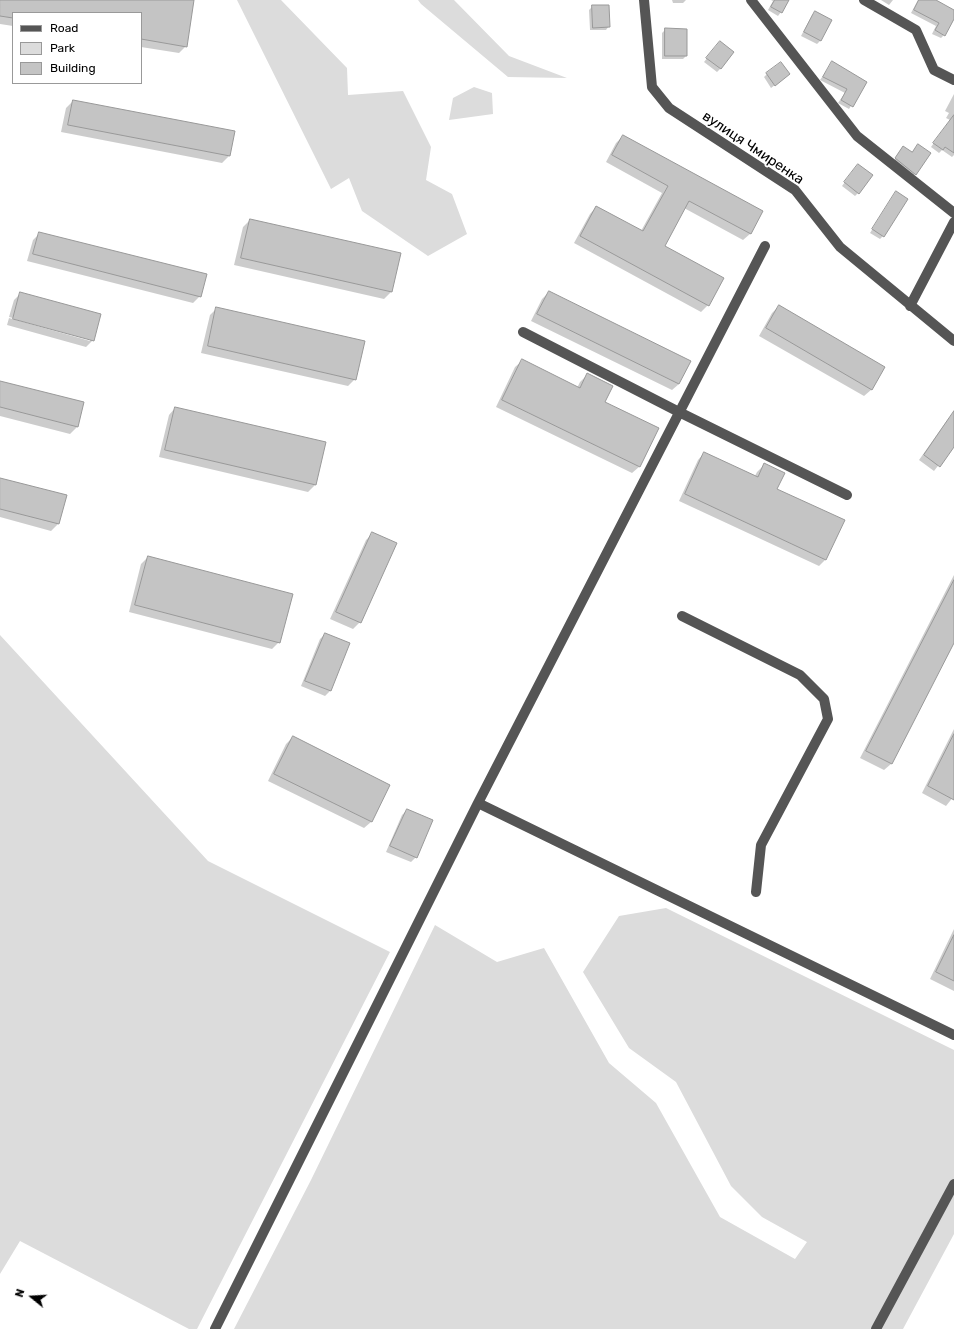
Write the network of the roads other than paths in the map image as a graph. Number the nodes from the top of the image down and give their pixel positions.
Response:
1 (644, 0) edge
2 (751, 0) edge
3 (864, 0) edge
4 (954, 80) edge
5 (954, 213) edge
6 (954, 222) edge
7 (765, 246) dead end
8 (910, 306) junction
9 (523, 332) dead end
10 (954, 341) edge
11 (679, 412) junction
12 (847, 495) dead end
13 (682, 616) dead end
14 (478, 803) junction
15 (756, 892) dead end
16 (954, 1035) edge
17 (954, 1184) edge
18 (215, 1329) edge
19 (876, 1329) edge

1 - 8 street, вулиця Чмиренка
2 - 5 street
3 - 4 street
6 - 8 street
7 - 11 street
8 - 10 street, вулиця Чмиренка
9 - 11 street
11 - 12 street
11 - 14 street
13 - 15 street
14 - 16 street
14 - 18 street
17 - 19 street

